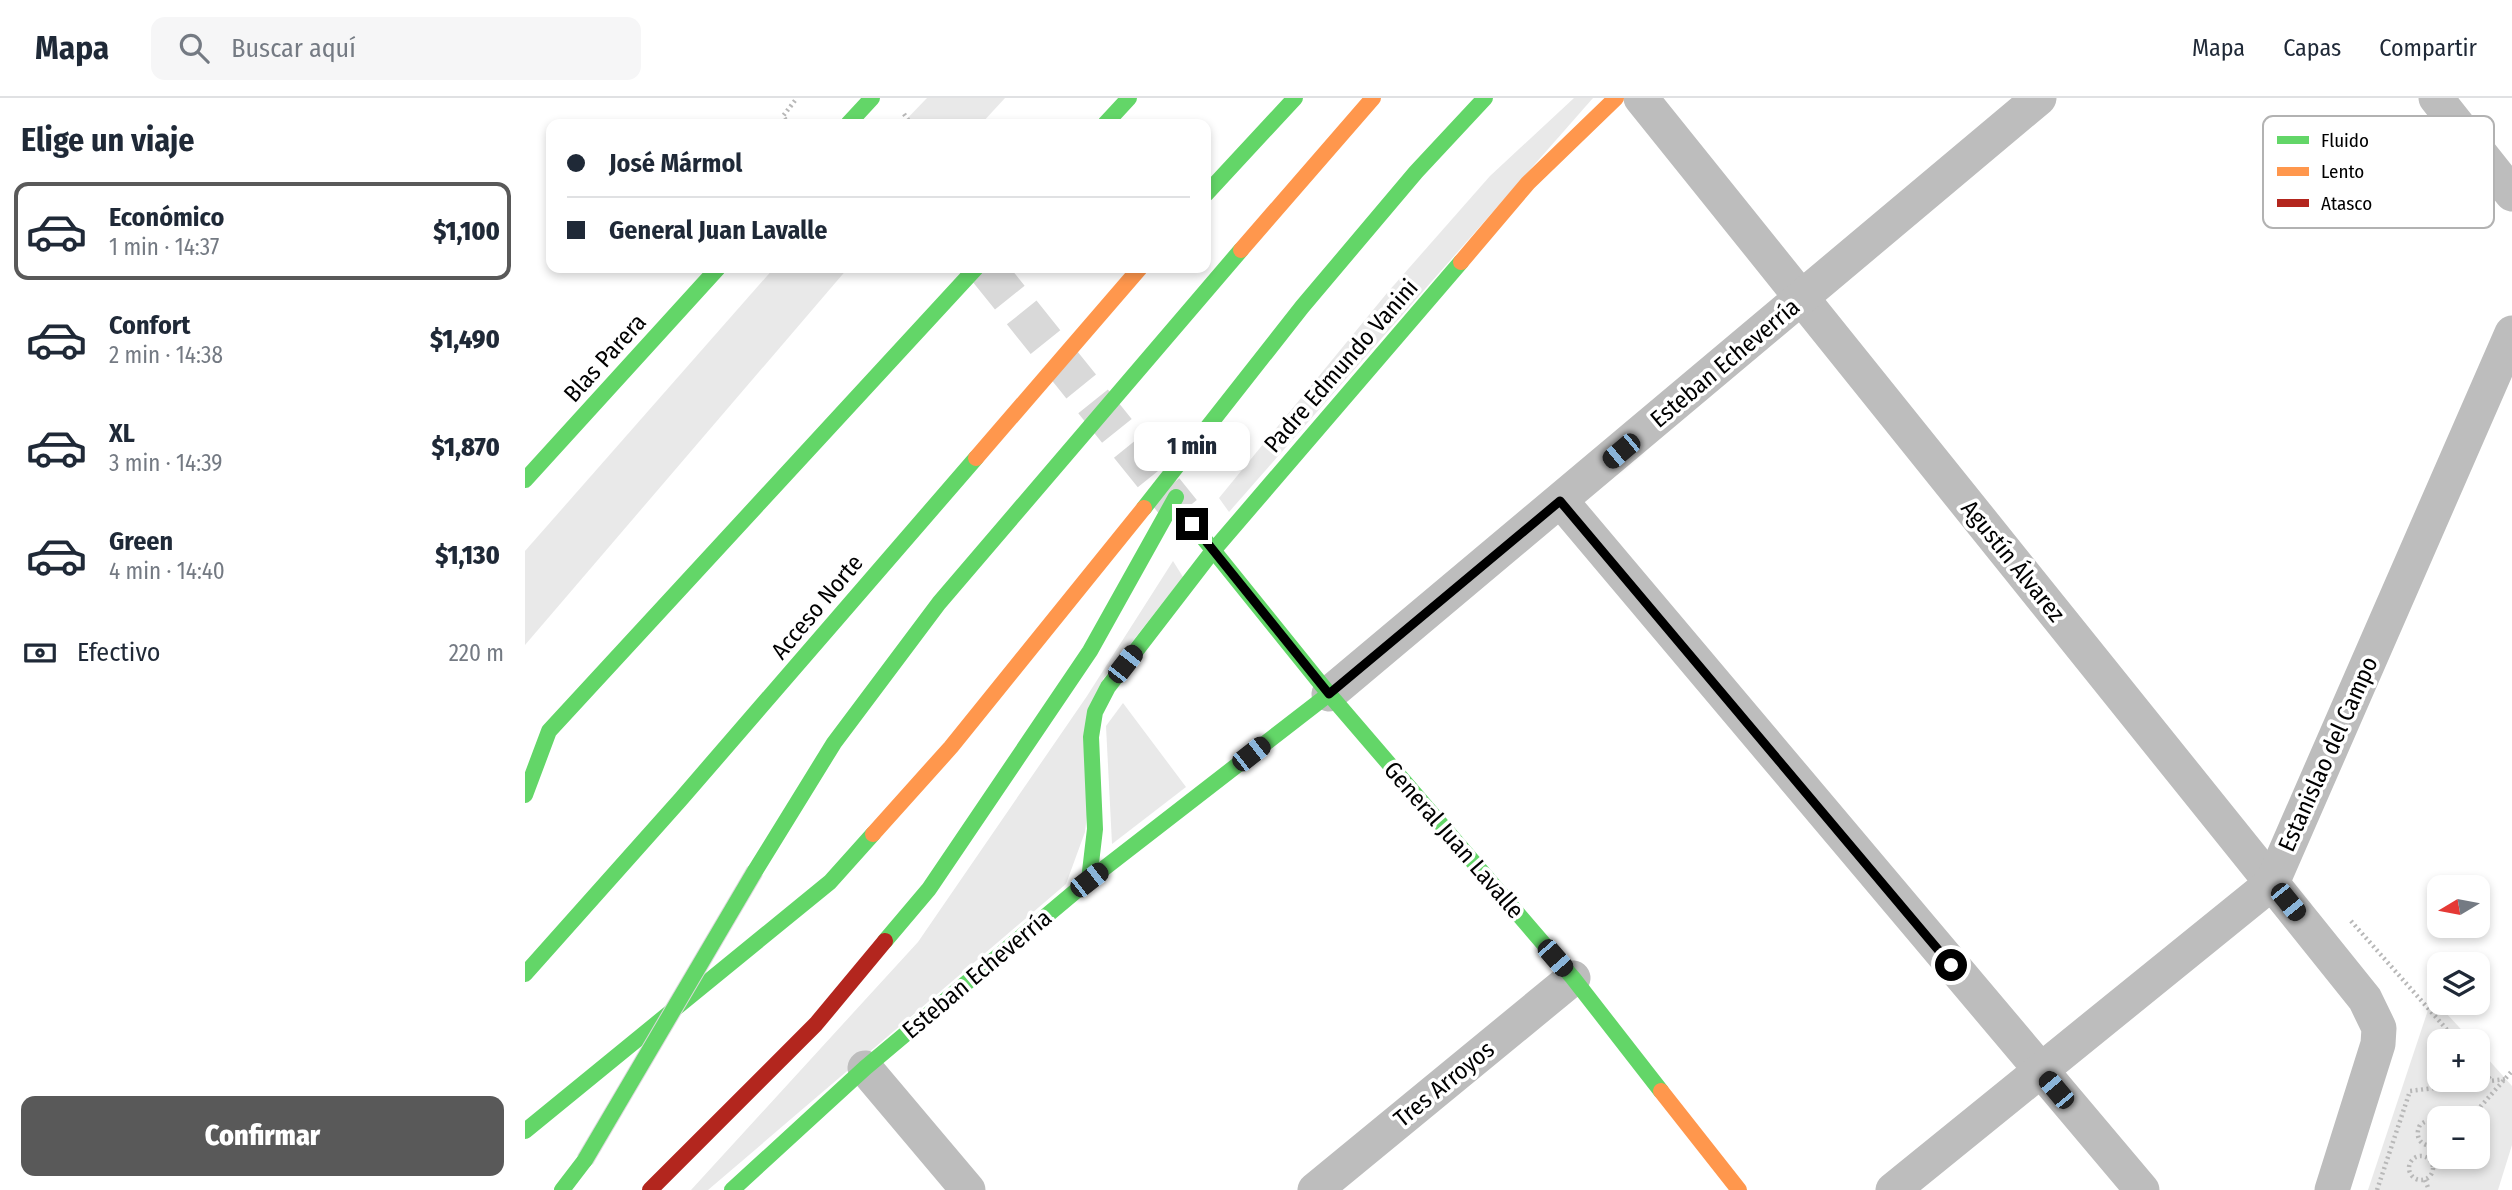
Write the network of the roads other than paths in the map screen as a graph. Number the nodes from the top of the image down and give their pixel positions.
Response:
1 (1129, 98) edge
2 (1294, 98) edge
3 (1373, 98) edge
4 (1485, 98) edge
5 (1616, 98) edge
6 (1641, 98) edge
7 (2039, 98) edge
8 (2436, 98) edge
9 (2450, 116) edge
10 (1110, 119) edge
11 (2494, 171) edge
12 (1211, 189) edge
13 (2512, 194) edge
14 (713, 273) edge
15 (971, 273) edge
16 (1136, 273) edge
17 (1801, 299) junction
18 (2512, 333) edge
19 (1224, 409) junction
20 (525, 480) edge
21 (1560, 501) junction
22 (1192, 524) tunnel mouth
23 (1212, 552) junction
24 (1329, 694) junction
25 (548, 731) junction
26 (525, 746) edge
27 (525, 794) edge
28 (1089, 880) junction
29 (2272, 883) junction
30 (525, 974) edge
31 (1573, 978) junction
32 (865, 1068) junction
33 (2039, 1070) junction
34 (525, 1131) edge
35 (562, 1190) edge
36 (650, 1190) edge
37 (732, 1190) edge
38 (968, 1190) edge
39 (1315, 1190) edge
40 (1739, 1190) edge
41 (1893, 1190) edge
42 (2142, 1190) edge
43 (2332, 1190) edge

1 - 10 main road
2 - 12 main road
3 - 35 main road, bridge
4 - 19 main road
5 - 23 main road, Padre Edmundo Vanini
6 - 17 street, Agustín Álvarez
7 - 17 street, Esteban Echeverría
8 - 9 street
11 - 13 street
14 - 20 main road, Blas Parera
15 - 25 main road
16 - 30 main road, Acceso Norte
17 - 21 street, Esteban Echeverría
17 - 29 street, Agustín Álvarez
18 - 29 street, Estanislao del Campo
19 - 34 main road
19 - 36 main road
21 - 24 street, Esteban Echeverría
21 - 33 street
22 - 23 main road, General Juan Lavalle
23 - 24 main road, General Juan Lavalle
23 - 28 main road, Padre Edmundo Vanini
24 - 28 main road, Esteban Echeverría
24 - 31 main road, General Juan Lavalle
25 - 26 main road
25 - 27 main road
28 - 32 main road, Esteban Echeverría
29 - 33 street, Estanislao del Campo
29 - 43 street, Agustín Álvarez
31 - 39 street, Tres Arroyos
31 - 40 main road, General Juan Lavalle
32 - 37 main road, Esteban Echeverría
32 - 38 street
33 - 41 street, Estanislao del Campo
33 - 42 street

